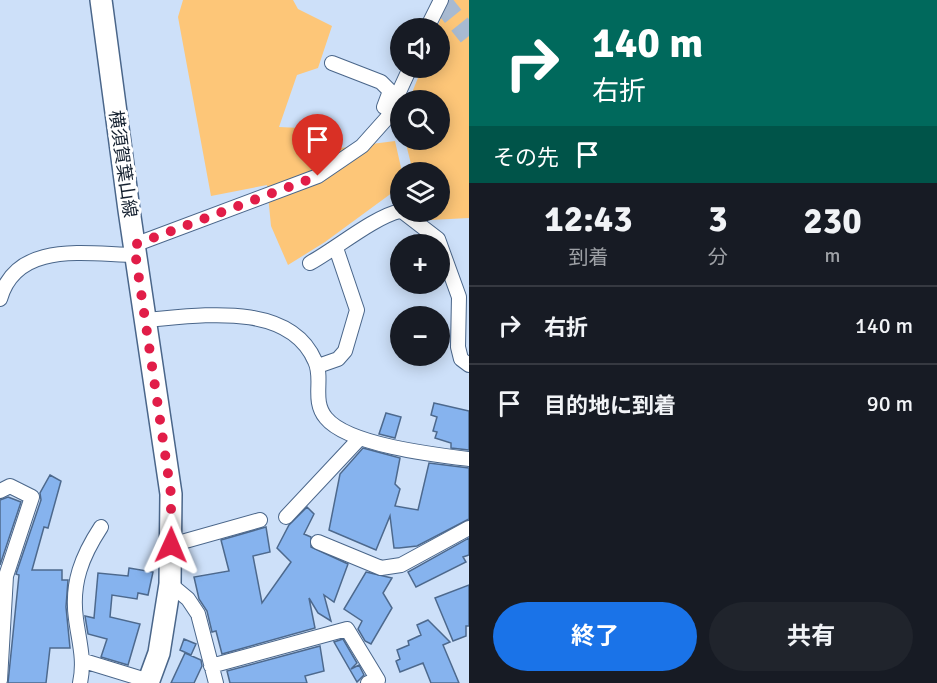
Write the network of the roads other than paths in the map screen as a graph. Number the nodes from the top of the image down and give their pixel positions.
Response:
1 (101, 0) edge
2 (441, 0) edge
3 (432, 18) edge
4 (332, 63) dead end
5 (405, 78) edge
6 (387, 118) junction
7 (390, 213) edge
8 (416, 222) edge
9 (336, 248) junction
10 (136, 250) junction
11 (310, 263) dead end
12 (0, 299) edge
13 (145, 320) junction
14 (464, 339) edge
15 (469, 365) edge
16 (318, 366) junction
17 (360, 438) junction
18 (469, 459) edge
19 (0, 491) edge
20 (285, 517) dead end
21 (260, 520) dead end
22 (101, 527) dead end
23 (469, 528) edge
24 (318, 542) dead end
25 (171, 545) junction
26 (170, 584) junction
27 (84, 661) junction
28 (211, 666) junction
29 (0, 680) edge
30 (148, 682) edge
31 (80, 683) edge
32 (216, 683) edge
33 (368, 683) edge

1 - 10 main road, 横須賀葉山線
2 - 3 street
4 - 6 street
5 - 6 street
6 - 10 street
7 - 9 street
8 - 14 street
9 - 11 street
9 - 16 street
10 - 12 street
10 - 13 main road, 横須賀葉山線
13 - 16 street
13 - 25 main road, 横須賀葉山線
14 - 15 street
16 - 17 street
17 - 18 street
17 - 20 street
19 - 29 street
21 - 25 street
22 - 27 street
23 - 24 street
25 - 26 main road, 横須賀葉山線
26 - 28 street
26 - 30 main road, 横須賀葉山線
27 - 30 street
27 - 31 street
28 - 32 street
28 - 33 street

